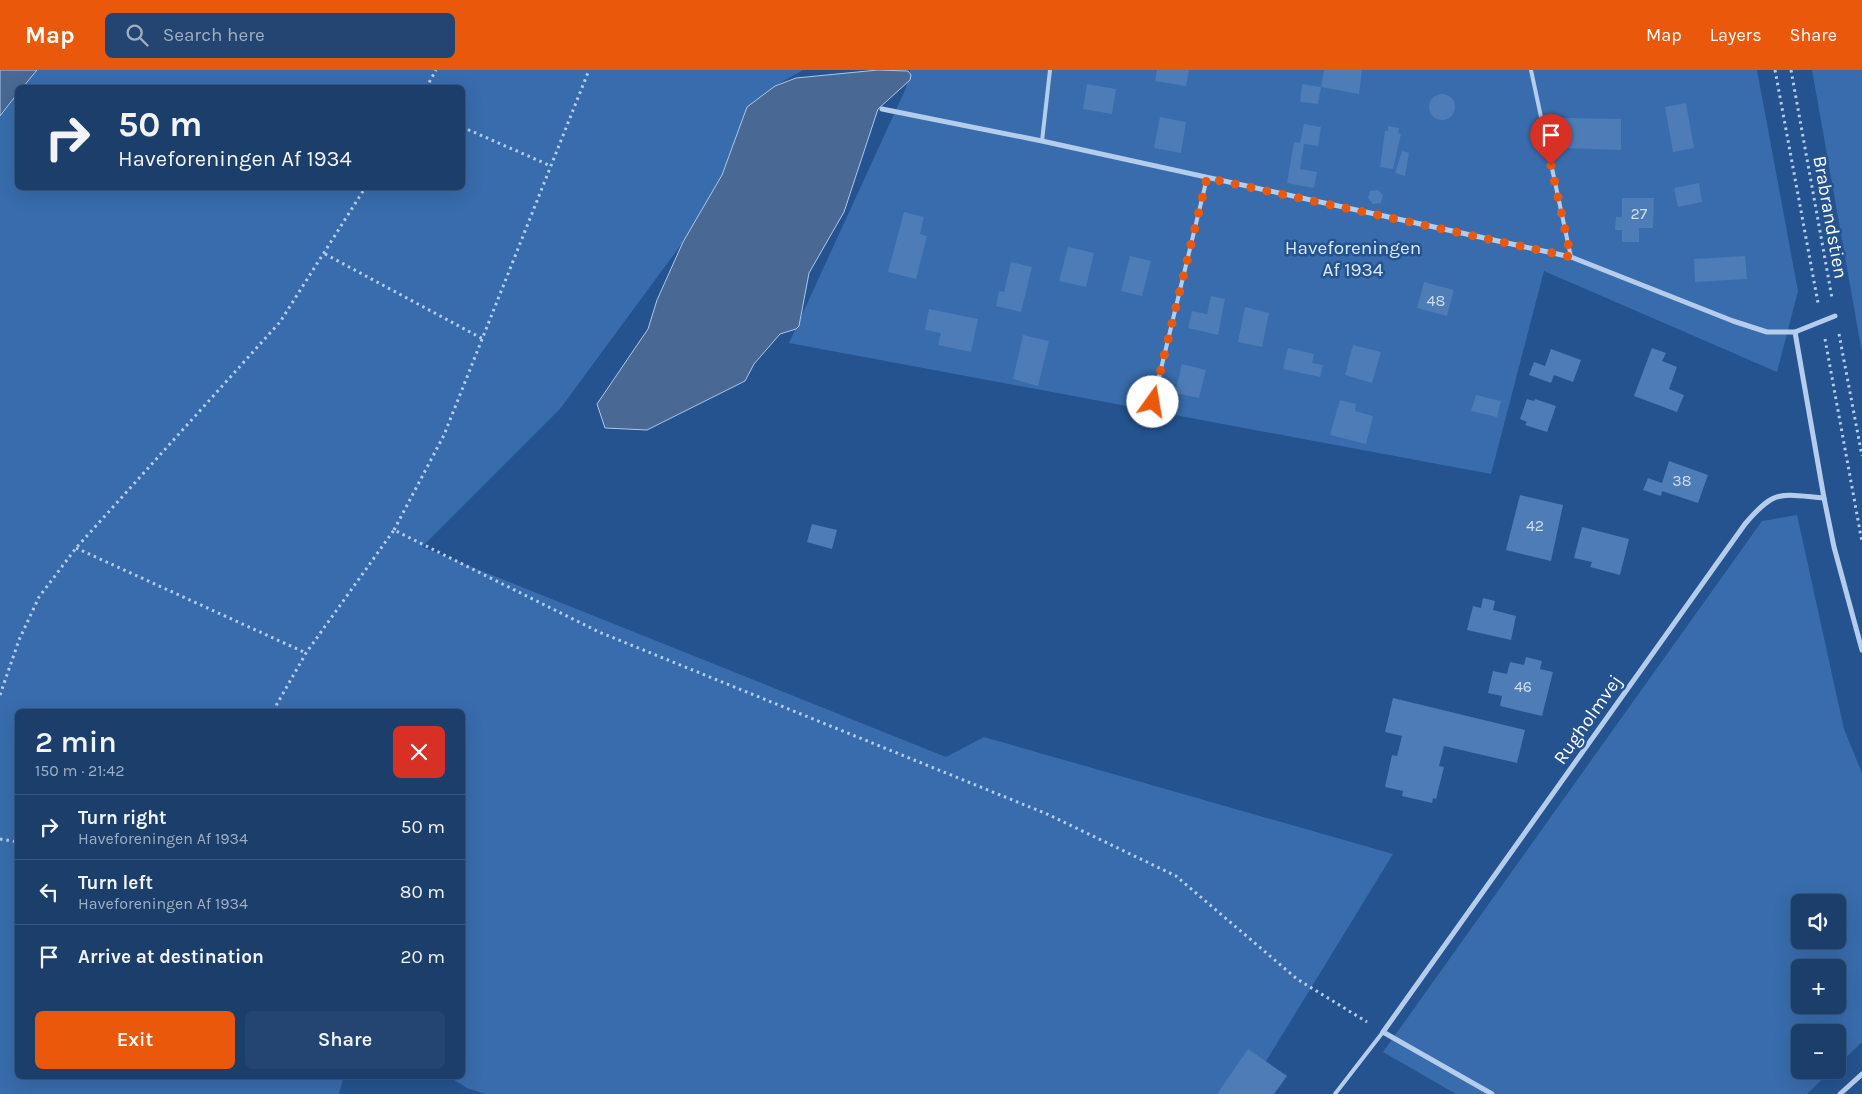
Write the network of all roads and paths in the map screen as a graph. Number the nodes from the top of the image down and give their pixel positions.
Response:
1 (436, 70) edge
2 (589, 70) edge
3 (1050, 70) edge
4 (1531, 70) edge
5 (1791, 70) edge
6 (428, 85) edge
7 (882, 109) dead end
8 (465, 128) edge
9 (1042, 140) junction
10 (551, 166) junction
11 (1207, 178) junction
12 (364, 190) edge
13 (325, 254) junction
14 (1571, 257) junction
15 (1835, 316) junction
16 (1796, 332) junction
17 (483, 339) junction
18 (1153, 402) dead end
19 (1862, 456) edge
20 (1824, 498) junction
21 (394, 530) junction
22 (76, 548) junction
23 (1862, 650) edge
24 (306, 652) junction
25 (0, 695) edge
26 (274, 709) edge
27 (0, 839) edge
28 (15, 842) edge
29 (1383, 1032) junction
30 (1862, 1074) edge
31 (1335, 1094) edge
32 (1492, 1094) edge
33 (1840, 1094) edge

1 - 6 path
2 - 10 path
3 - 9 lane
4 - 14 lane
5 - 15 path, Brabrandstien
7 - 9 street
8 - 10 path
9 - 11 street
10 - 17 path
11 - 14 street
11 - 18 lane
12 - 13 path
13 - 17 path
13 - 22 path
14 - 16 street
15 - 16 street
15 - 19 path, Brabrandstien
16 - 20 street
17 - 21 path
20 - 23 street
20 - 29 street, Rugholmvej
21 - 24 path
21 - 29 path
22 - 24 path
22 - 25 path
24 - 26 path
27 - 28 path
29 - 31 lane
29 - 32 street
30 - 33 street

